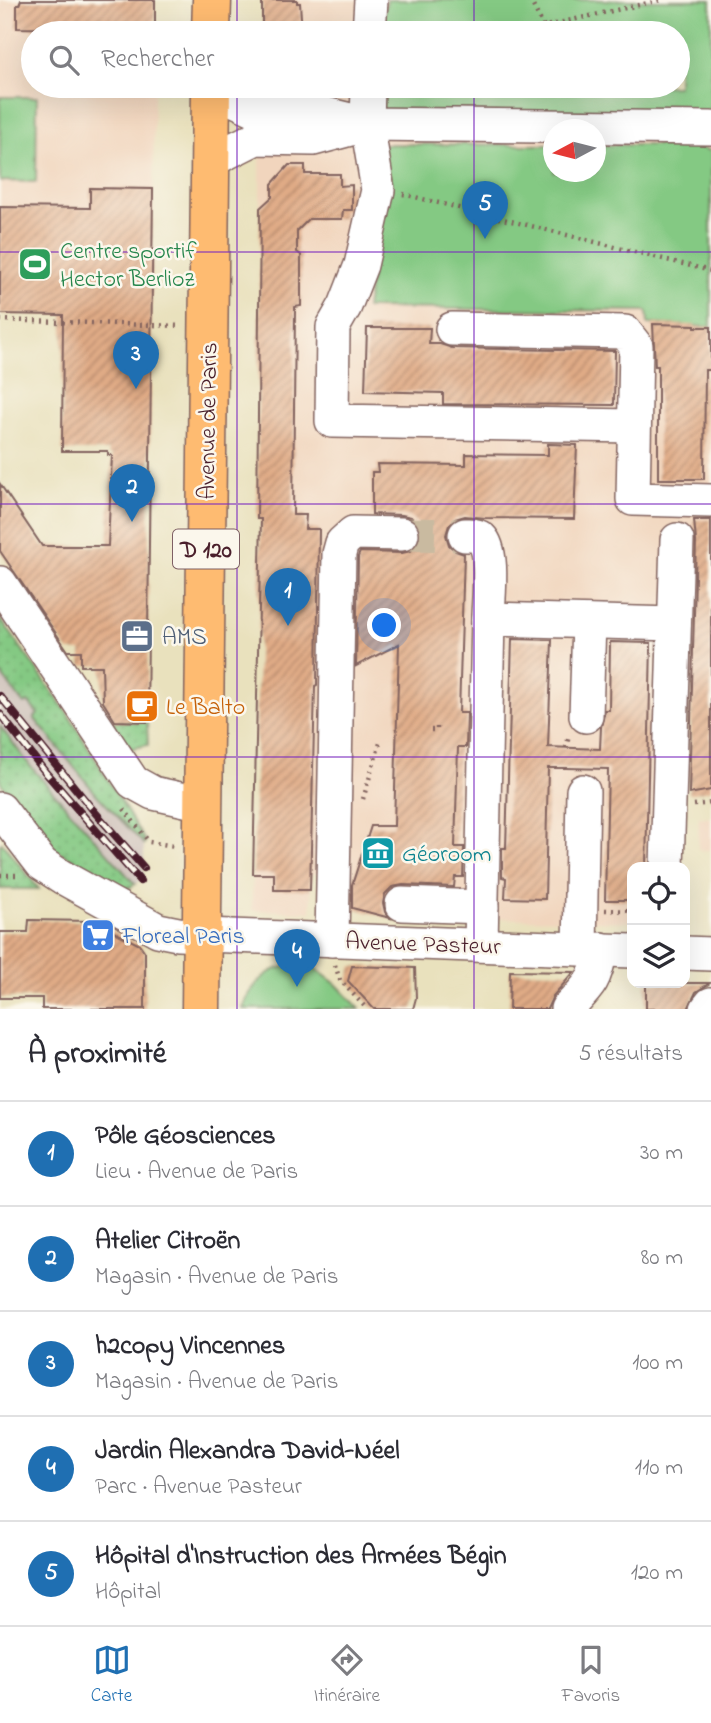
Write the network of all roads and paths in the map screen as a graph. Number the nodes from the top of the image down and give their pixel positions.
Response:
1 (212, 0) edge
2 (371, 0) edge
3 (530, 0) edge
4 (661, 0) edge
5 (211, 21) edge
6 (370, 21) edge
7 (541, 21) edge
8 (566, 21) edge
9 (211, 98) edge
10 (231, 98) edge
11 (368, 98) edge
12 (367, 124) junction
13 (711, 128) edge
14 (210, 161) junction
15 (375, 168) junction
16 (711, 271) edge
17 (0, 320) edge
18 (152, 326) dead end
19 (452, 329) dead end
20 (634, 426) junction
21 (711, 501) edge
22 (402, 534) tunnel mouth
23 (465, 535) tunnel mouth
24 (677, 540) dead end
25 (0, 583) edge
26 (488, 619) junction
27 (589, 622) junction
28 (674, 624) junction
29 (586, 716) dead end
30 (583, 791) dead end
31 (204, 804) junction
32 (0, 809) edge
33 (667, 862) edge
34 (402, 904) dead end
35 (482, 907) junction
36 (208, 937) junction
37 (332, 940) junction
38 (481, 944) junction
39 (605, 949) edge
40 (690, 953) edge
41 (711, 954) edge
42 (349, 990) dead end
43 (711, 1004) edge
44 (201, 1009) edge
45 (366, 1009) edge
46 (567, 1009) edge
47 (707, 1009) edge

1 - 5 main road
2 - 6 street
3 - 7 path
4 - 8 path
9 - 14 main road, Avenue de Paris / D 120
10 - 12 street
11 - 12 street
12 - 13 street
12 - 14 street
12 - 15 street
14 - 31 main road, Avenue de Paris / D 120
15 - 16 path
15 - 20 street
17 - 18 path
19 - 20 street
20 - 21 street
22 - 37 street
23 - 26 street
24 - 28 street
25 - 31 street
26 - 27 street
26 - 35 street
27 - 28 street
27 - 29 street
28 - 33 street
30 - 39 street
31 - 36 main road, Avenue de Paris / D 120
32 - 36 street, Avenue Pasteur
34 - 35 street
35 - 38 street
36 - 37 street, Avenue Pasteur
36 - 44 main road, Avenue de Paris / D 120
37 - 38 street, Avenue Pasteur
38 - 39 street, Avenue Pasteur
39 - 46 street
40 - 41 street
42 - 45 path
43 - 47 street

